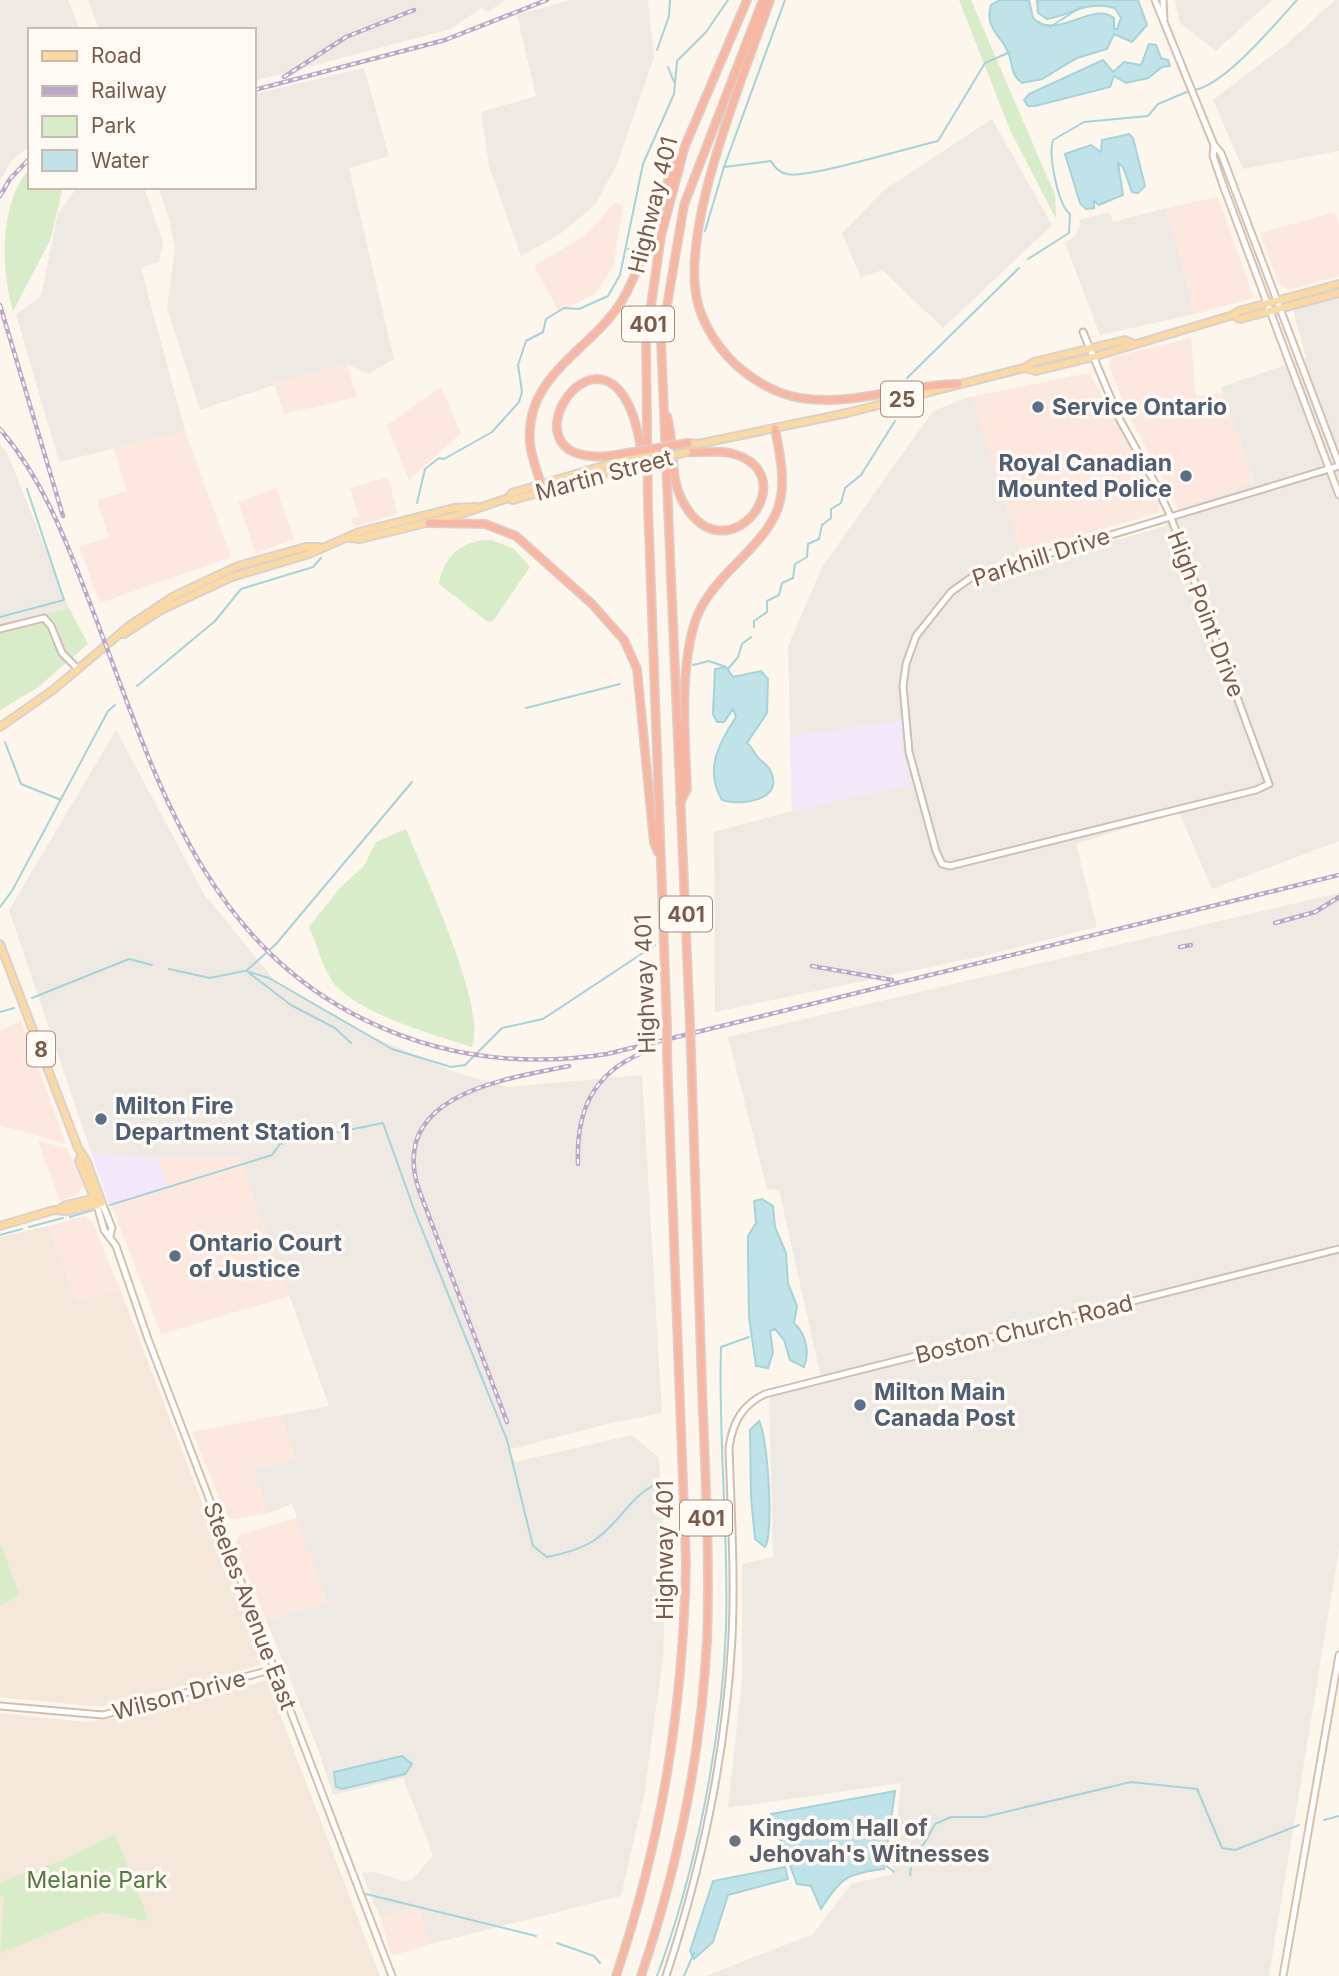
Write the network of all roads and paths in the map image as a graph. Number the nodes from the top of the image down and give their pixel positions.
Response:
1 (747, 0) edge
2 (763, 0) edge
3 (770, 0) edge
4 (1155, 0) edge
5 (1163, 0) edge
6 (1164, 20) junction
7 (1214, 145) junction
8 (685, 146) junction
9 (1339, 284) edge
10 (1339, 293) edge
11 (1277, 305) junction
12 (1269, 307) junction
13 (1083, 332) dead end
14 (1132, 343) junction
15 (1089, 349) junction
16 (1093, 357) junction
17 (1024, 368) junction
18 (958, 384) junction
19 (664, 406) junction
20 (775, 429) junction
21 (688, 443) joint
22 (698, 444) junction
23 (687, 452) junction
24 (627, 460) junction
25 (1335, 467) edge
26 (541, 484) junction
27 (1339, 495) edge
28 (508, 498) junction
29 (648, 505) junction
30 (476, 507) junction
31 (1170, 516) junction
32 (429, 523) junction
33 (350, 538) junction
34 (0, 629) edge
35 (78, 669) junction
36 (13, 716) junction
37 (0, 718) edge
38 (0, 727) edge
39 (1269, 784) joint
40 (679, 804) junction
41 (660, 856) junction
42 (0, 944) edge
43 (99, 1201) junction
44 (0, 1226) edge
45 (1339, 1249) edge
46 (1339, 1655) edge
47 (274, 1669) junction
48 (0, 1706) edge
49 (392, 1976) edge
50 (617, 1976) edge
51 (640, 1976) edge
52 (666, 1976) edge
53 (1283, 1976) edge

1 - 8 highway, Highway 401 / 401
2 - 19 highway, Highway 401 / 401
3 - 18 highway
4 - 6 street
5 - 6 street
6 - 7 street
7 - 11 street
7 - 12 street
8 - 26 highway
8 - 29 highway, Highway 401 / 401
9 - 11 main road, 25
10 - 11 main road, 25
11 - 12 main road, 25
11 - 25 street
12 - 14 main road, 25
12 - 25 street
13 - 15 street, High Point Drive
14 - 15 main road, 25
14 - 16 main road, 25
15 - 16 street, High Point Drive
15 - 17 main road, 25
16 - 17 main road, 25
16 - 31 street, High Point Drive
17 - 18 main road, 25
18 - 20 main road, 25
19 - 23 highway
19 - 40 highway, Highway 401 / 401
20 - 22 main road, 25
20 - 40 highway
21 - 22 main road, 25
21 - 24 highway, bridge
22 - 23 main road, Martin Street / 25
23 - 24 main road, Martin Street / 25, bridge
24 - 26 main road, Martin Street / 25
24 - 28 main road, Martin Street / 25
24 - 29 highway
25 - 27 street
25 - 31 street, Parkhill Drive
26 - 28 main road, Martin Street / 25
28 - 30 main road, Martin Street / 25
29 - 41 highway, Highway 401 / 401
30 - 32 main road, Martin Street / 25
30 - 33 main road, Martin Street / 25
31 - 39 street, High Point Drive
31 - 39 street, Parkhill Drive
32 - 33 main road, Martin Street / 25
32 - 41 highway
33 - 35 main road, Martin Street / 25
34 - 35 street
35 - 36 main road, Martin Street / 25
36 - 37 main road, Martin Street / 25
36 - 38 main road, Martin Street / 25
40 - 51 highway, Highway 401 / 401, bridge
41 - 50 highway, Highway 401 / 401, bridge
42 - 43 main road, Steeles Avenue East / 8
43 - 44 main road
43 - 47 street, Steeles Avenue East / 8
45 - 52 street, Boston Church Road
46 - 53 street
47 - 48 street, Wilson Drive
47 - 49 street, Steeles Avenue East / 8

